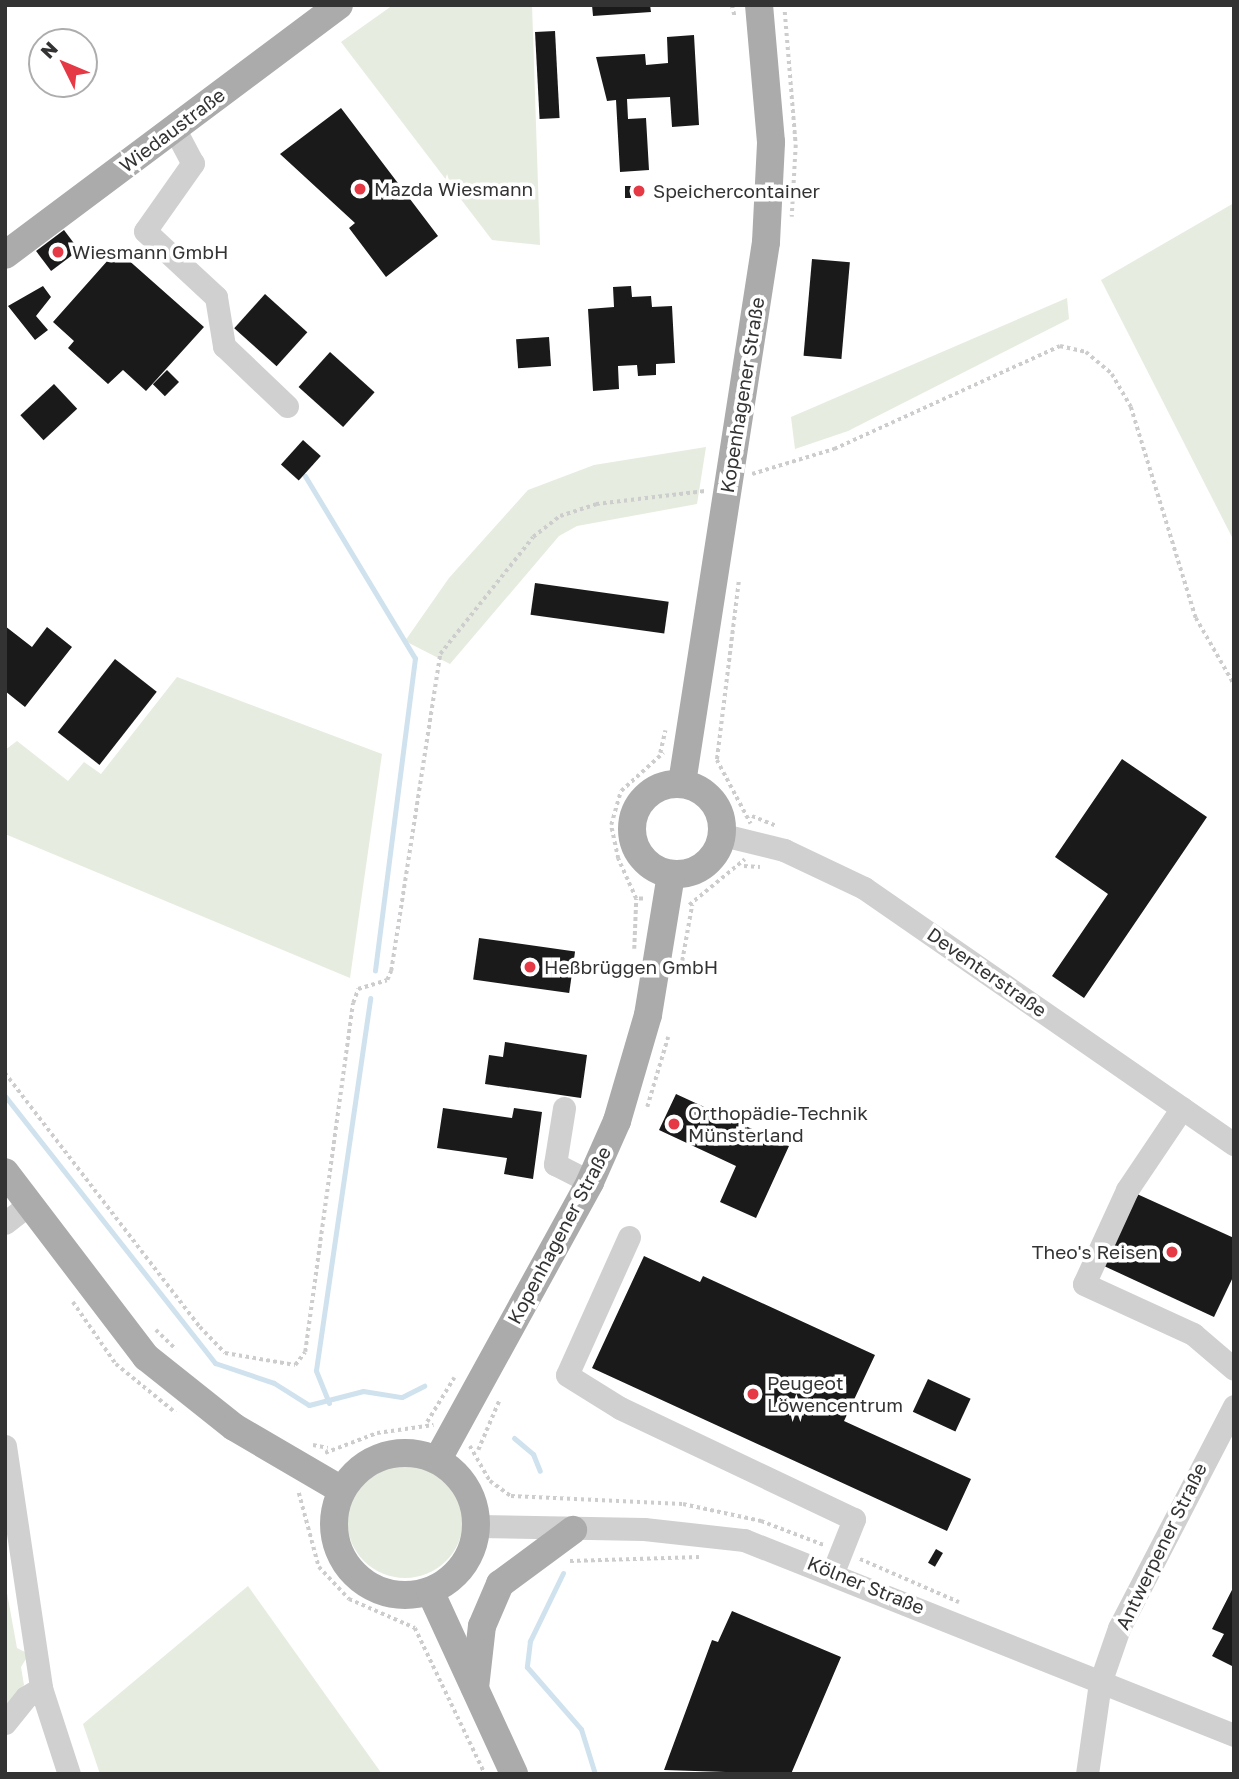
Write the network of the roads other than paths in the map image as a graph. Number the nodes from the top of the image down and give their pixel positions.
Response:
1 (339, 5) edge
2 (759, 5) edge
3 (174, 128) junction
4 (5, 255) edge
5 (287, 406) dead end
6 (676, 764) junction
7 (735, 837) junction
8 (671, 874) junction
9 (564, 1108) dead end
10 (1181, 1108) junction
11 (1234, 1144) edge
12 (5, 1172) edge
13 (590, 1182) junction
14 (29, 1204) junction
15 (5, 1223) edge
16 (629, 1237) dead end
17 (1234, 1368) edge
18 (1234, 1406) edge
19 (5, 1446) edge
20 (438, 1459) junction
21 (342, 1490) junction
22 (477, 1526) junction
23 (573, 1530) junction
24 (833, 1572) junction
25 (430, 1591) junction
26 (1100, 1683) junction
27 (475, 1688) junction
28 (41, 1689) junction
29 (5, 1723) edge
30 (1234, 1735) edge
31 (69, 1774) edge
32 (514, 1774) edge
33 (1087, 1774) edge

1 - 3 main road, Wiedaustraße
2 - 6 main road, Kopenhagener Straße
3 - 4 main road, Wiedaustraße
3 - 5 street
6 - 7 main road
6 - 8 main road
7 - 8 main road
7 - 10 street, Deventerstraße
8 - 13 main road, Kopenhagener Straße
9 - 13 street
10 - 11 street, Deventerstraße
10 - 17 street
12 - 14 main road
13 - 20 main road, Kopenhagener Straße
14 - 15 street
14 - 21 main road
16 - 24 street
18 - 26 street, Antwerpener Straße
19 - 28 street
20 - 21 main road
20 - 22 main road
21 - 25 main road
22 - 23 street, Kölner Straße
22 - 25 main road
23 - 24 street, Kölner Straße
23 - 27 main road
24 - 26 street, Kölner Straße
25 - 27 main road
26 - 30 street, Kölner Straße
26 - 33 street, Antwerpener Straße
27 - 32 main road
28 - 29 street
28 - 31 street

